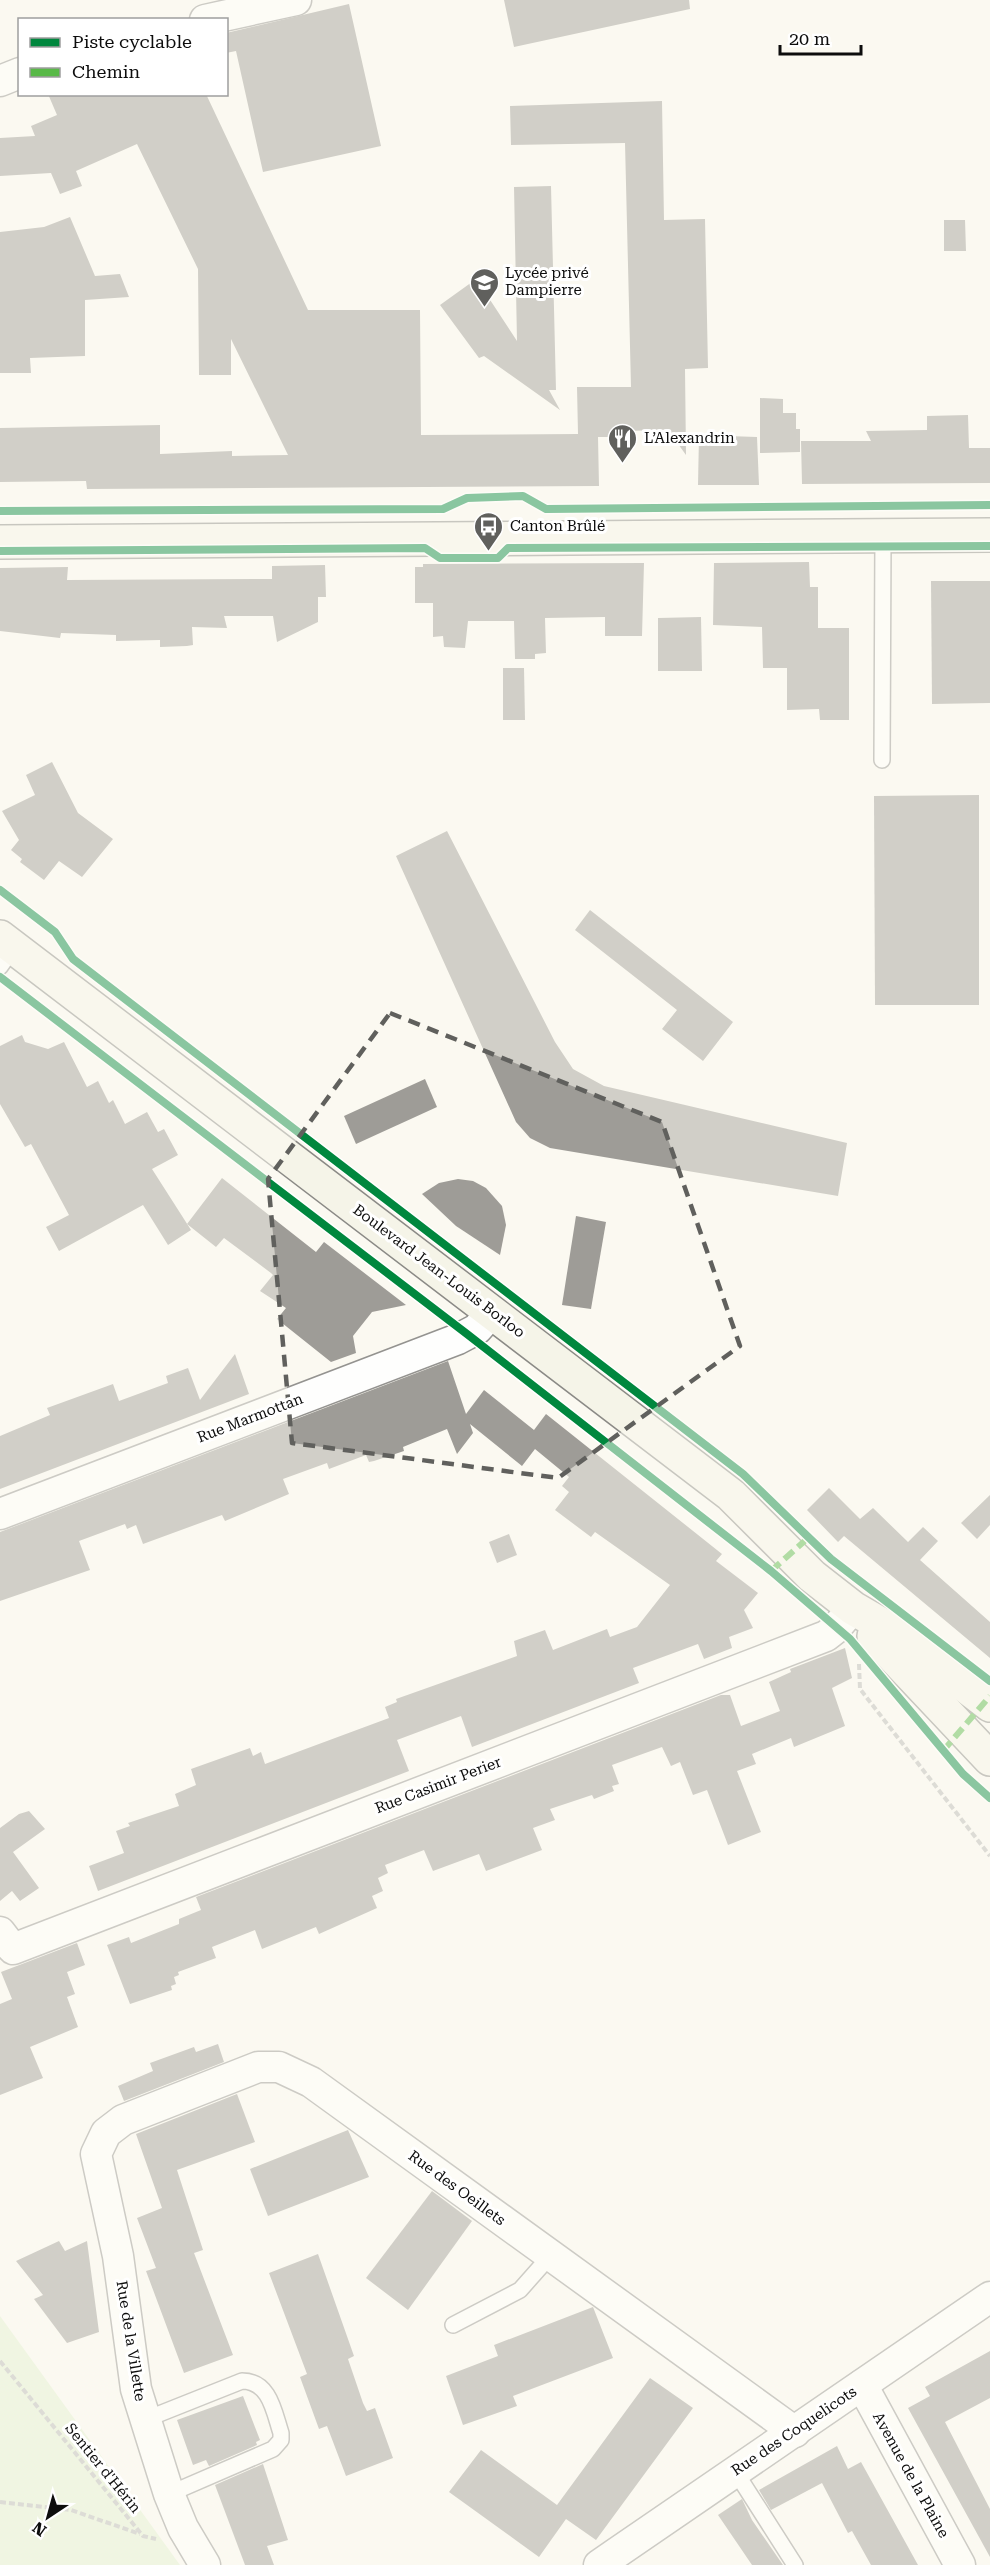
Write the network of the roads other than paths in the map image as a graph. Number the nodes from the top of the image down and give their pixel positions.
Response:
1 (296, 0) edge
2 (214, 18) edge
3 (18, 74) edge
4 (0, 81) edge
5 (990, 516) edge
6 (0, 521) edge
7 (990, 535) edge
8 (883, 536) junction
9 (0, 542) edge
10 (882, 760) dead end
11 (4, 945) edge
12 (492, 1312) junction
13 (0, 1514) edge
14 (845, 1617) junction
15 (990, 1705) edge
16 (990, 1759) edge
17 (7, 1940) edge
18 (99, 2144) joint
19 (551, 2255) junction
20 (990, 2297) edge
21 (453, 2325) dead end
22 (862, 2385) junction
23 (144, 2420) junction
24 (795, 2432) junction
25 (735, 2471) junction
26 (169, 2494) junction
27 (205, 2565) edge
28 (599, 2565) edge
29 (795, 2565) edge
30 (960, 2565) edge

1 - 2 street
3 - 4 street
5 - 6 main road
7 - 8 main road
8 - 9 main road
8 - 10 lane
11 - 12 main road, Boulevard Jean-Louis Borloo
12 - 13 street, Rue Marmottan
12 - 14 main road, Boulevard Jean-Louis Borloo
14 - 15 main road, Boulevard Jean-Louis Borloo
14 - 16 main road, Boulevard Jean-Louis Borloo
14 - 17 street, Rue Casimir Perier
18 - 19 street, Rue des Oeillets
18 - 23 street, Rue de la Villette
19 - 21 lane
19 - 24 street, Rue des Oeillets
20 - 22 street, Rue des Coquelicots
22 - 24 street, Rue des Coquelicots
22 - 30 street, Avenue de la Plaine
23 - 26 street, Rue de la Villette
23 - 26 lane
24 - 25 street, Rue des Coquelicots
25 - 28 street, Rue des Coquelicots
25 - 29 lane
26 - 27 street, Rue de la Villette

